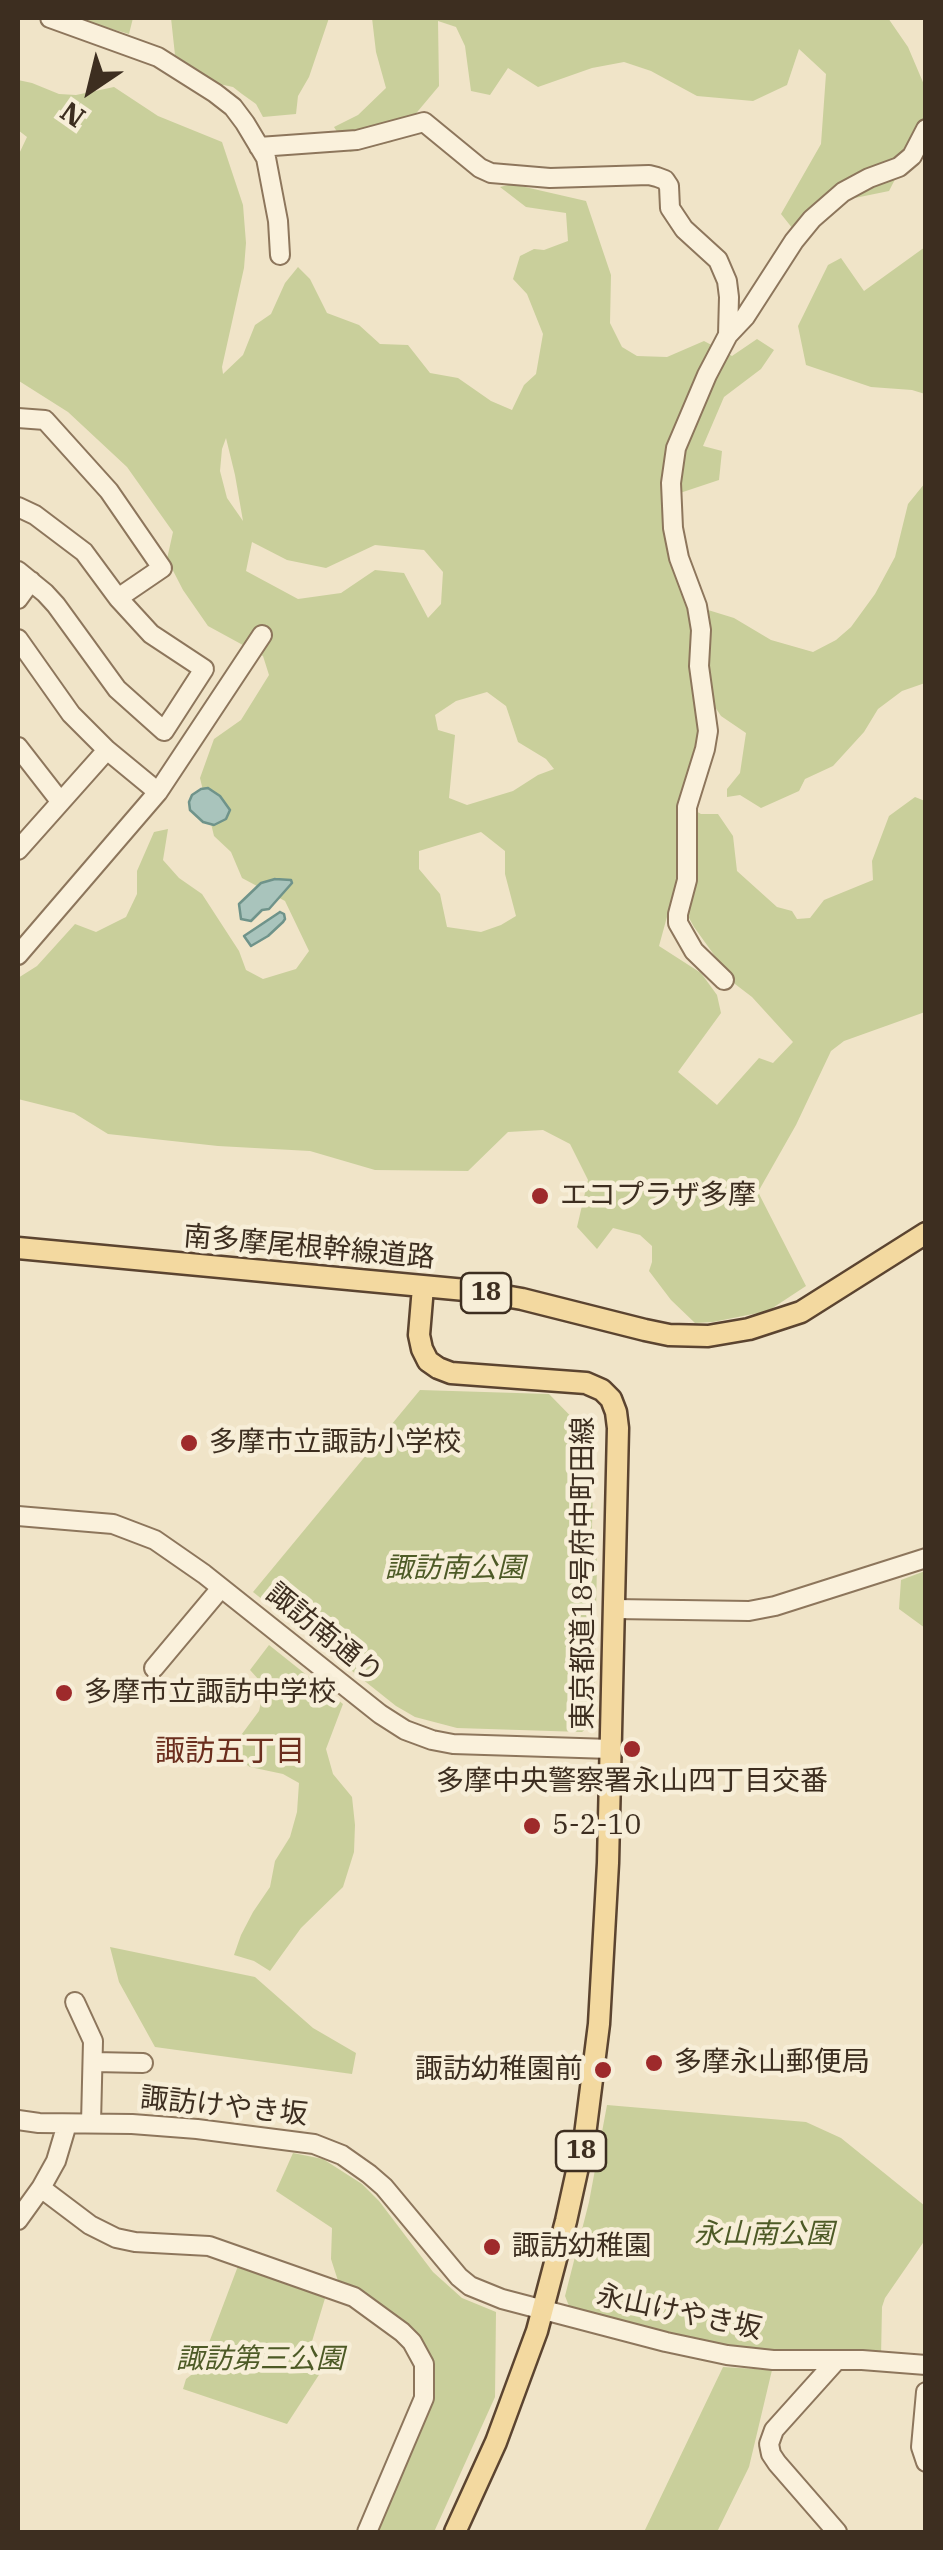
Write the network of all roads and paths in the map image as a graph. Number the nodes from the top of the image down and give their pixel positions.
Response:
1 (50, 18) edge
2 (926, 129) edge
3 (259, 147) junction
4 (280, 255) dead end
5 (728, 334) junction
6 (18, 418) edge
7 (18, 507) edge
8 (24, 576) edge
9 (118, 598) junction
10 (18, 599) edge
11 (262, 635) dead end
12 (18, 639) edge
13 (204, 669) junction
14 (230, 686) junction
15 (18, 748) edge
16 (107, 750) junction
17 (158, 792) junction
18 (60, 801) junction
19 (18, 850) edge
20 (18, 955) edge
21 (724, 980) dead end
22 (926, 1233) edge
23 (18, 1248) edge
24 (423, 1286) junction
25 (18, 1516) edge
26 (926, 1558) edge
27 (221, 1588) junction
28 (615, 1609) junction
29 (154, 1668) dead end
30 (612, 1749) junction
31 (75, 2002) dead end
32 (94, 2062) junction
33 (143, 2063) dead end
34 (18, 2120) edge
35 (91, 2123) junction
36 (67, 2124) junction
37 (41, 2188) junction
38 (18, 2220) edge
39 (543, 2312) junction
40 (836, 2361) junction
41 (926, 2365) edge
42 (926, 2392) edge
43 (926, 2462) edge
44 (367, 2532) edge
45 (455, 2532) edge
46 (836, 2532) edge

1 - 3 street
2 - 5 street
3 - 4 street
3 - 5 street
5 - 21 street
6 - 9 street
7 - 9 street
8 - 10 street
8 - 13 street
9 - 13 street
11 - 14 street
12 - 16 street
13 - 14 street
14 - 17 street
15 - 18 street
16 - 17 street
16 - 18 street
17 - 20 street
18 - 19 street
22 - 24 main road, 南多摩尾根幹線道路 / 18
23 - 24 main road, 南多摩尾根幹線道路 / 18
24 - 28 main road, 東京都道18号府中町田線 / 18
25 - 27 street, 諏訪南通り
26 - 28 street
27 - 29 street
27 - 30 street, 諏訪南通り
28 - 30 main road, 東京都道18号府中町田線 / 18
30 - 39 main road, 東京都道18号府中町田線 / 18
31 - 32 street
32 - 33 street
32 - 35 street
34 - 36 street, 諏訪けやき坂
35 - 36 street, 諏訪けやき坂
35 - 39 street, 諏訪けやき坂
36 - 37 street
37 - 38 street
37 - 44 street
39 - 40 street, 永山けやき坂
39 - 45 main road, 東京都道18号府中町田線 / 18
40 - 41 street, 永山けやき坂
40 - 46 street
42 - 43 street

